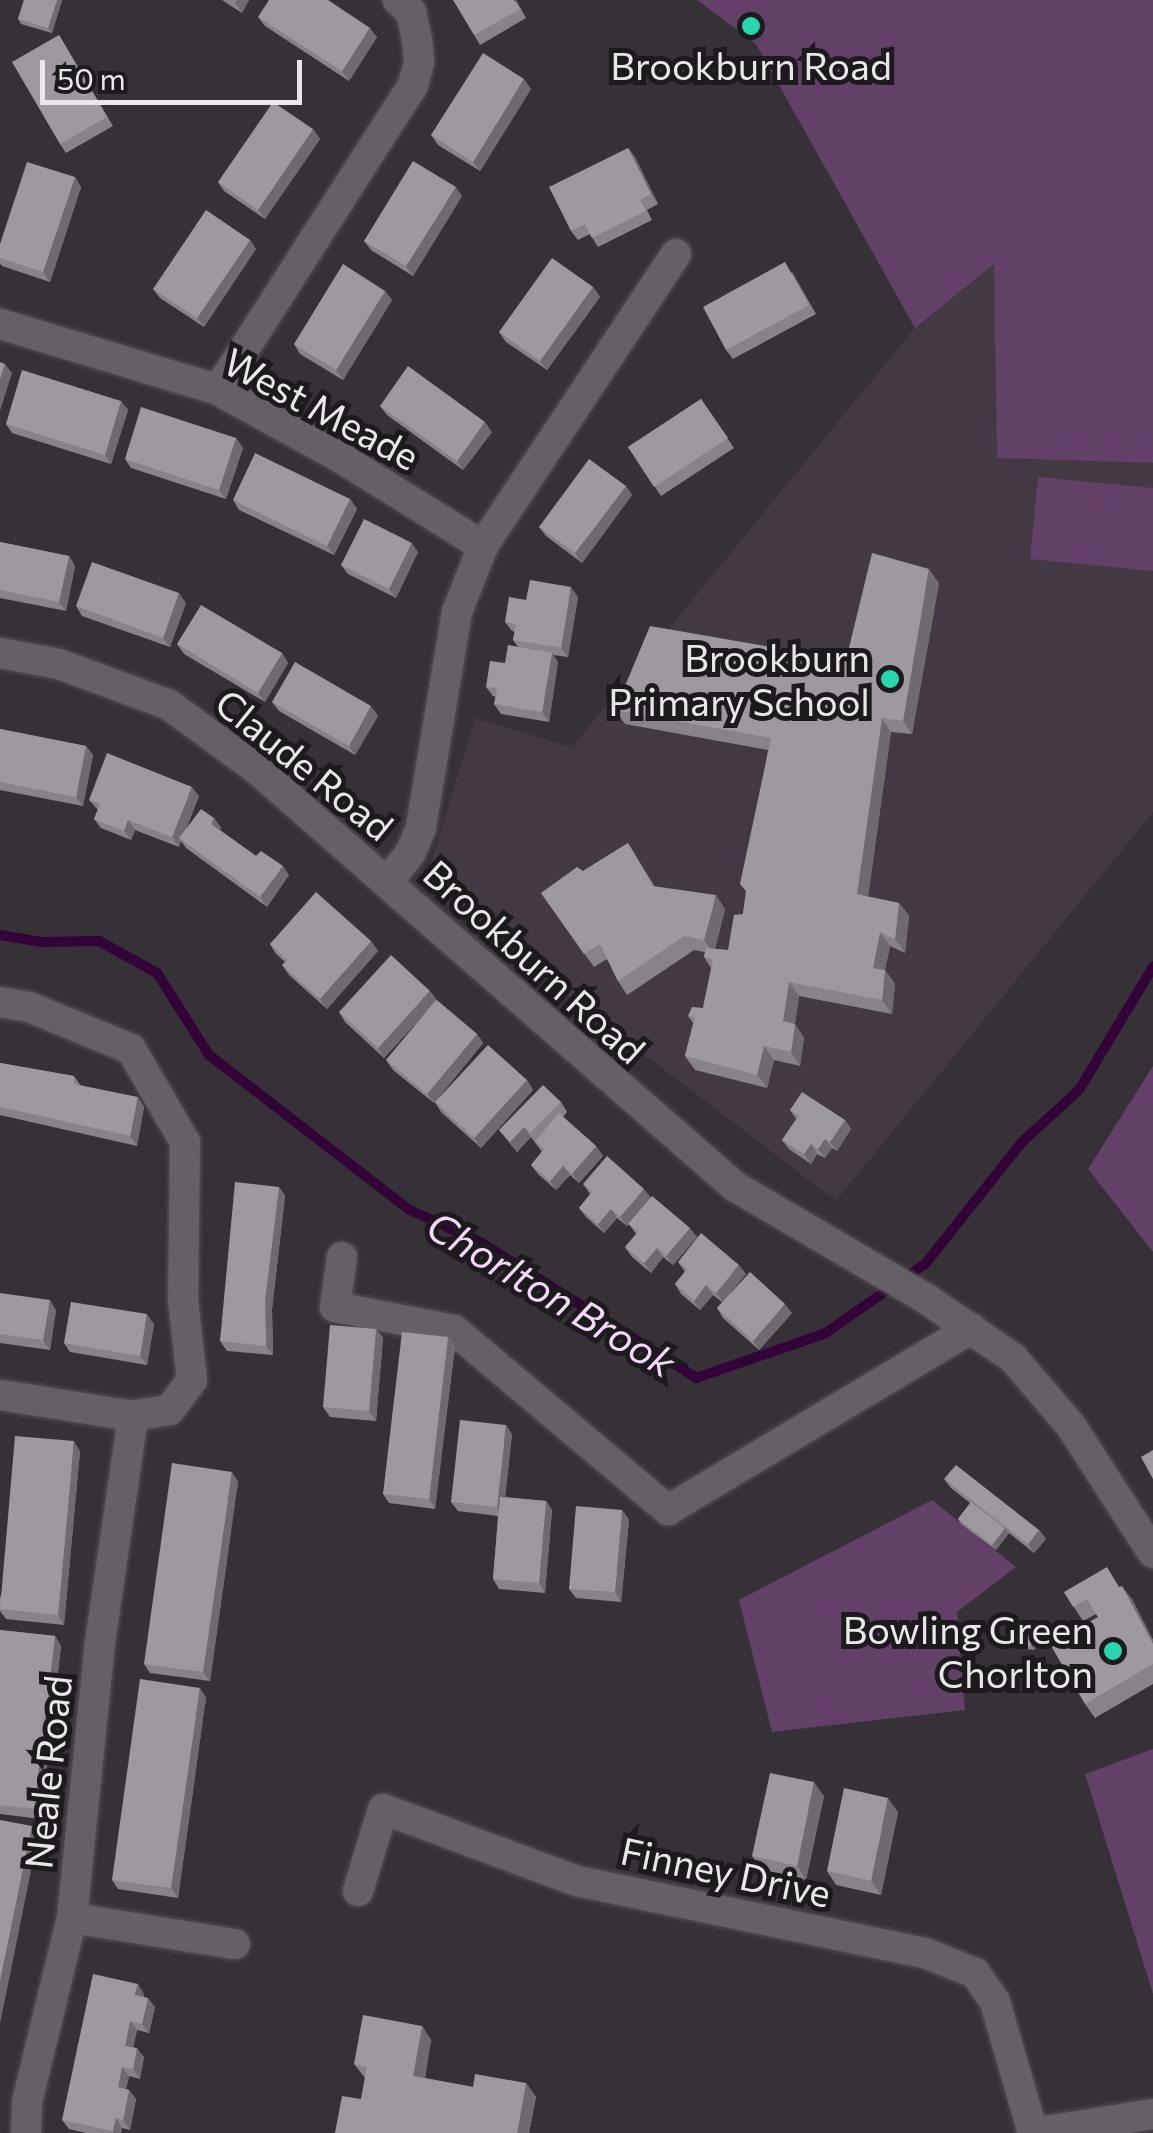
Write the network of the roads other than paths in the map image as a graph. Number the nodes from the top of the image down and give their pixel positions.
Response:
1 (398, 0) edge
2 (676, 254) dead end
3 (0, 324) edge
4 (218, 390) junction
5 (483, 546) junction
6 (0, 653) edge
7 (387, 883) junction
8 (0, 1002) edge
9 (342, 1257) dead end
10 (972, 1328) junction
11 (0, 1394) edge
12 (133, 1416) junction
13 (1153, 1553) edge
14 (358, 1891) dead end
15 (72, 1918) junction
16 (235, 1944) dead end
17 (14, 2100) edge
18 (1153, 2114) edge
19 (26, 2133) edge
20 (1034, 2133) edge

1 - 4 street
2 - 5 street, Brookburn Road
3 - 4 street, West Meade
4 - 5 street, West Meade
5 - 7 street, Brookburn Road
6 - 7 street, Claude Road
7 - 10 street, Brookburn Road
8 - 12 street
9 - 10 street
10 - 13 street, Brookburn Road
11 - 12 street
12 - 15 street, Neale Road
14 - 20 street, Finney Drive
15 - 16 street
15 - 17 street, Neale Road
17 - 19 street, Neale Road
18 - 20 street

